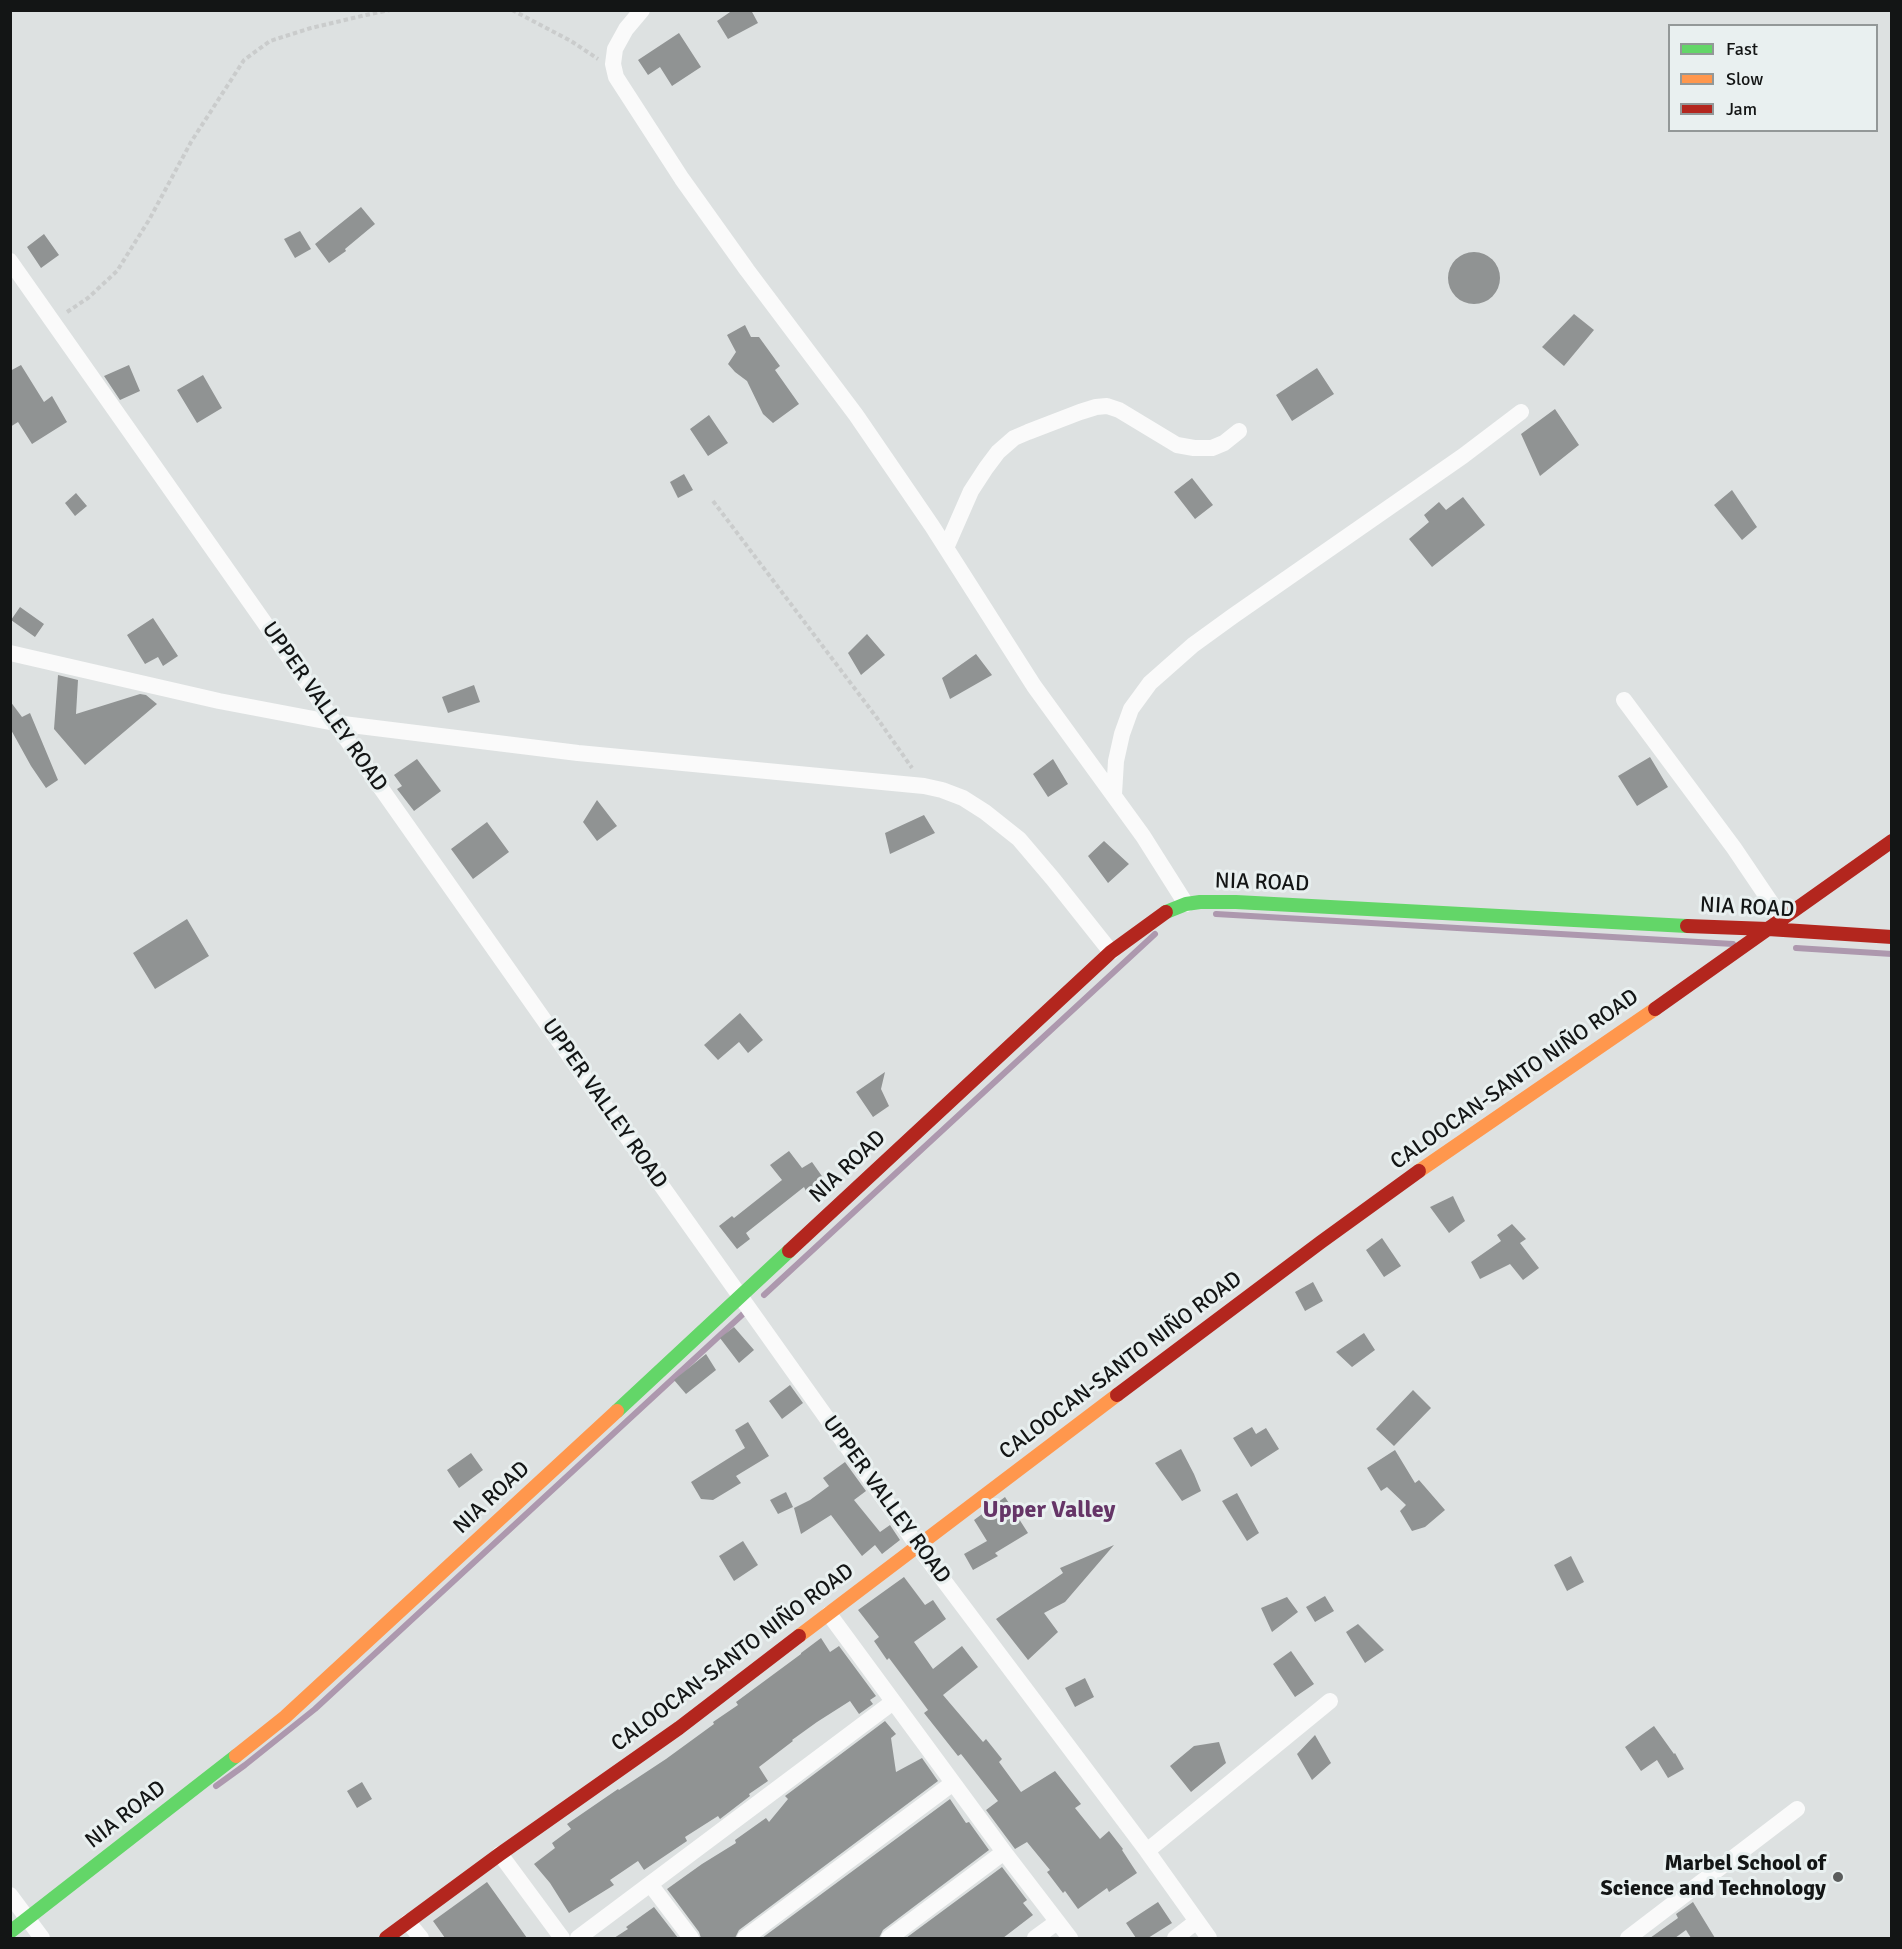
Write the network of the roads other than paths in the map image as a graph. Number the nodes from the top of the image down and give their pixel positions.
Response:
1 (642, 10) edge
2 (10, 261) edge
3 (1521, 412) dead end
4 (1239, 431) dead end
5 (946, 548) junction
6 (10, 653) edge
7 (1624, 700) dead end
8 (335, 723) junction
9 (1114, 794) junction
10 (1892, 841) edge
11 (1186, 904) junction
12 (1775, 924) junction
13 (1892, 937) edge
14 (1111, 952) junction
15 (741, 1296) junction
16 (917, 1545) junction
17 (829, 1614) junction
18 (1330, 1701) dead end
19 (893, 1702) junction
20 (953, 1783) junction
21 (1797, 1809) dead end
22 (1147, 1851) junction
23 (1004, 1852) junction
24 (500, 1854) junction
25 (650, 1884) junction
26 (10, 1895) edge
27 (28, 1919) junction
28 (408, 1922) junction
29 (1058, 1922) junction
30 (1197, 1922) junction
31 (10, 1932) edge
32 (42, 1938) edge
33 (386, 1938) edge
34 (421, 1938) edge
35 (561, 1938) edge
36 (578, 1938) edge
37 (691, 1938) edge
38 (745, 1938) edge
39 (889, 1938) edge
40 (1035, 1938) edge
41 (1070, 1938) edge
42 (1175, 1938) edge
43 (1209, 1938) edge
44 (1628, 1938) edge

1 - 5 street
2 - 8 street, UPPER VALLEY ROAD
3 - 9 street
4 - 5 street
5 - 9 street
6 - 8 street
7 - 12 street
8 - 14 street
8 - 15 street, UPPER VALLEY ROAD
9 - 11 street
10 - 12 street, CALOOCAN-SANTO NIÑO ROAD
11 - 12 street, NIA ROAD
11 - 14 street, NIA ROAD
12 - 13 street, NIA ROAD
12 - 16 street, CALOOCAN-SANTO NIÑO ROAD
14 - 15 street, NIA ROAD
15 - 16 street, UPPER VALLEY ROAD
15 - 27 street, NIA ROAD
16 - 17 street, CALOOCAN-SANTO NIÑO ROAD
16 - 22 street, UPPER VALLEY ROAD
17 - 19 street
17 - 24 street, CALOOCAN-SANTO NIÑO ROAD
18 - 22 street
19 - 20 street
19 - 25 street
20 - 23 street
20 - 38 street
21 - 44 street
22 - 30 street, UPPER VALLEY ROAD
23 - 29 street
23 - 39 street
24 - 28 street, CALOOCAN-SANTO NIÑO ROAD
24 - 35 street
25 - 36 street
25 - 37 street
26 - 27 street
27 - 31 street, NIA ROAD
27 - 32 street
28 - 33 street, CALOOCAN-SANTO NIÑO ROAD
28 - 34 street
29 - 40 street
29 - 41 street
30 - 42 street
30 - 43 street, UPPER VALLEY ROAD

